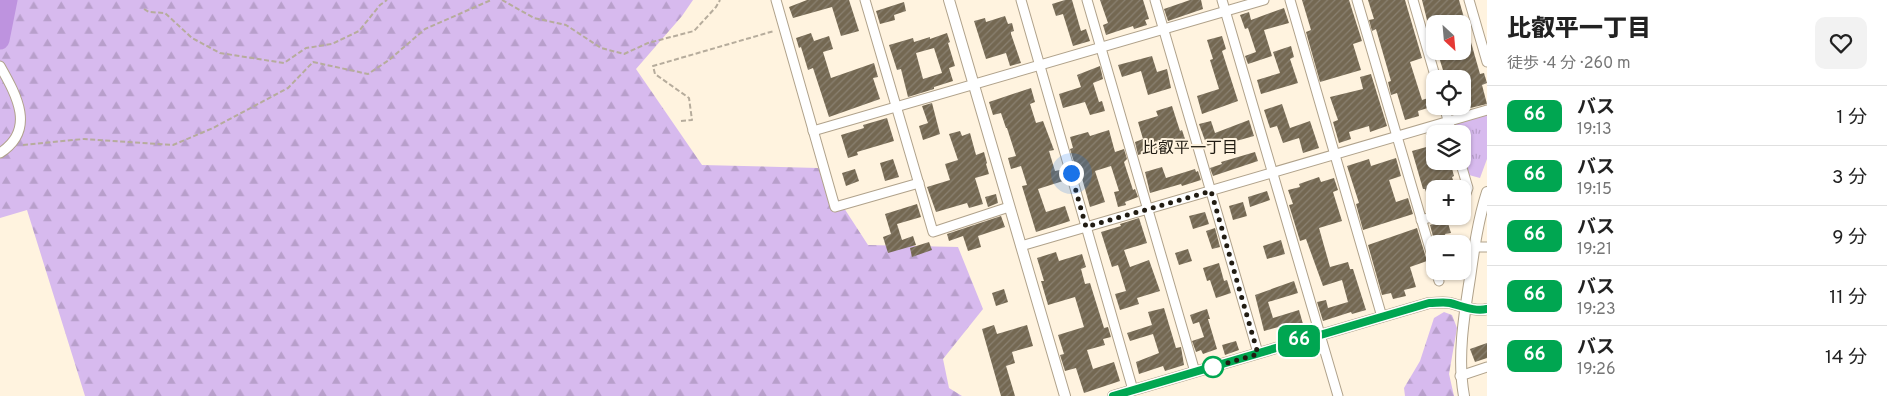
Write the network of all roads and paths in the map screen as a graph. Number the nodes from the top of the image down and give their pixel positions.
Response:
1 (387, 0) edge
2 (491, 0) edge
3 (502, 0) edge
4 (720, 0) edge
5 (776, 0) edge
6 (865, 0) edge
7 (949, 0) edge
8 (1021, 0) edge
9 (1087, 0) edge
10 (1155, 0) edge
11 (1222, 0) edge
12 (1264, 0) edge
13 (1290, 0) edge
14 (1357, 0) edge
15 (1413, 0) edge
16 (1469, 0) edge
17 (144, 9) dead end
18 (1225, 11) junction
19 (784, 29) junction
20 (1164, 29) junction
21 (1101, 47) junction
22 (1487, 62) edge
23 (1040, 65) junction
24 (0, 66) edge
25 (1433, 70) edge
26 (973, 84) junction
27 (896, 107) junction
28 (1487, 110) edge
29 (1447, 115) edge
30 (1449, 121) junction
31 (681, 122) dead end
32 (1450, 125) edge
33 (813, 131) junction
34 (1397, 136) junction
35 (10, 146) junction
36 (0, 153) edge
37 (1335, 154) junction
38 (1273, 173) junction
39 (919, 183) junction
40 (1211, 191) junction
41 (1487, 192) edge
42 (1009, 207) junction
43 (1148, 209) junction
44 (1426, 219) edge
45 (1422, 220) junction
46 (1086, 227) junction
47 (1426, 235) edge
48 (1021, 246) junction
49 (1487, 247) edge
50 (1474, 248) junction
51 (1466, 308) junction
52 (1487, 308) edge
53 (1382, 317) junction
54 (1320, 335) junction
55 (1258, 354) junction
56 (1487, 367) edge
57 (1195, 372) junction
58 (1460, 376) junction
59 (1133, 390) junction
60 (1065, 396) edge
61 (1113, 396) edge
62 (1338, 396) edge
63 (1464, 396) edge

1 - 17 path
2 - 35 path
3 - 4 path
5 - 19 street
6 - 27 street
7 - 26 street
8 - 23 street
9 - 21 street
10 - 20 street
11 - 18 street
12 - 18 street
13 - 37 street
14 - 34 street
15 - 25 street
16 - 22 street
18 - 20 street
18 - 38 street
19 - 31 path
19 - 33 street
20 - 21 street
20 - 40 street
21 - 23 street
21 - 43 street
23 - 26 street
23 - 46 street
24 - 35 street
26 - 27 street
26 - 42 street
27 - 33 street
27 - 39 street
28 - 30 street
29 - 30 street
30 - 32 street
30 - 34 street
33 - 39 street
34 - 37 street
34 - 45 street
35 - 36 street
37 - 38 street
37 - 53 street
38 - 40 street
38 - 54 street
39 - 42 street
40 - 43 street
40 - 55 street
41 - 50 street
42 - 48 street
43 - 46 street
43 - 57 street
44 - 45 street
45 - 47 street
46 - 48 street
46 - 59 street
48 - 60 street
49 - 50 street
50 - 51 street
51 - 52 street
51 - 53 street
51 - 58 street
53 - 54 street
54 - 55 street
54 - 62 street
55 - 57 street
56 - 58 street
57 - 59 street
58 - 63 street
59 - 61 street

